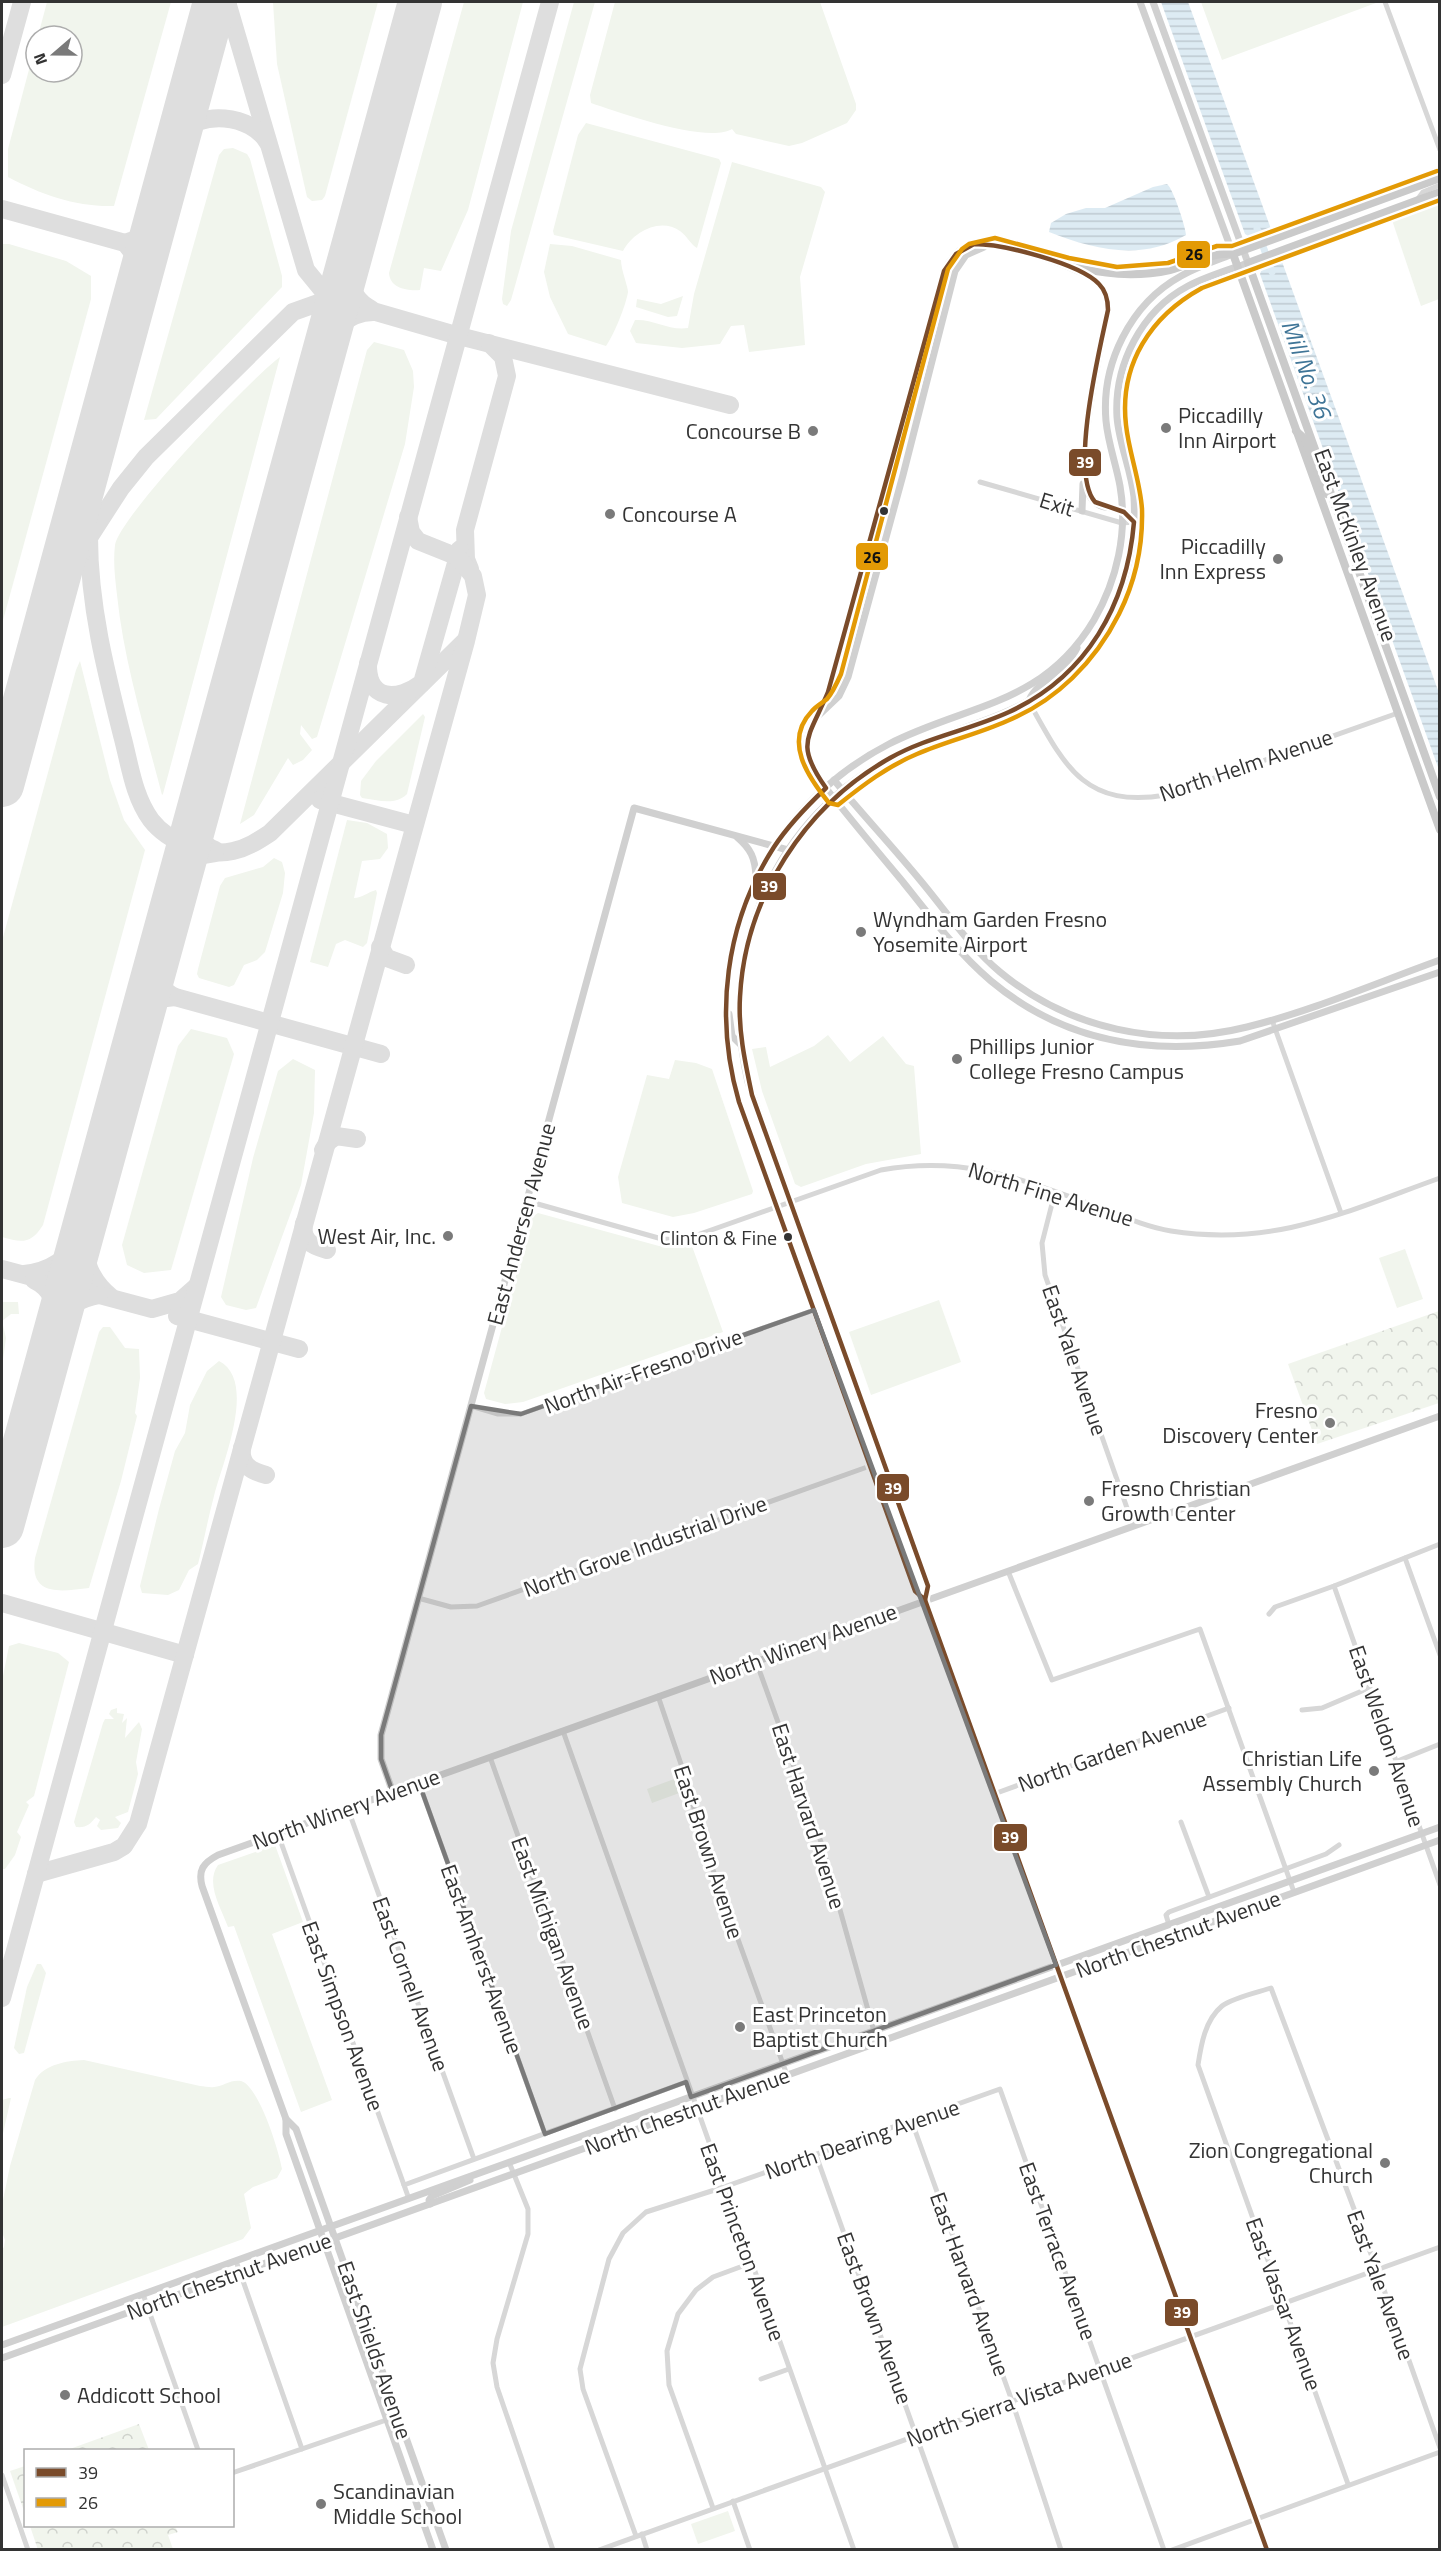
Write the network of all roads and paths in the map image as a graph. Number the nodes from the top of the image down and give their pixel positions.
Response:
1 (1140, 2) edge
2 (1154, 2) edge
3 (1386, 2) edge
4 (1440, 150) edge
5 (1440, 178) edge
6 (1440, 185) edge
7 (1440, 192) edge
8 (1417, 200) junction
9 (995, 245) junction
10 (1244, 250) junction
11 (1233, 254) junction
12 (1248, 263) junction
13 (1067, 265) junction
14 (1237, 267) junction
15 (1296, 430) junction
16 (898, 438) junction
17 (911, 442) junction
18 (1085, 464) junction
19 (980, 482) dead end
20 (1082, 511) junction
21 (1122, 511) junction
22 (1338, 514) junction
23 (1134, 522) junction
24 (1122, 523) junction
25 (1081, 640) junction
26 (1029, 702) junction
27 (1398, 713) junction
28 (816, 717) junction
29 (834, 780) junction
30 (1434, 783) junction
31 (826, 788) junction
32 (843, 790) junction
33 (1440, 797) edge
34 (834, 798) junction
35 (1440, 830) edge
36 (735, 836) junction
37 (774, 847) junction
38 (788, 850) junction
39 (756, 877) junction
40 (965, 936) junction
41 (956, 945) junction
42 (1440, 960) edge
43 (1440, 972) edge
44 (727, 975) junction
45 (1272, 1020) junction
46 (1276, 1031) junction
47 (741, 1046) junction
48 (1440, 1178) edge
49 (1054, 1192) junction
50 (527, 1201) junction
51 (789, 1203) junction
52 (777, 1207) junction
53 (1341, 1213) junction
54 (814, 1310) junction
55 (471, 1406) junction
56 (1440, 1416) edge
57 (870, 1466) junction
58 (1133, 1525) junction
59 (1440, 1544) edge
60 (1405, 1558) junction
61 (1008, 1571) junction
62 (1334, 1586) junction
63 (418, 1598) junction
64 (925, 1600) junction
65 (1269, 1614) dead end
66 (1440, 1655) edge
67 (756, 1661) junction
68 (1369, 1688) junction
69 (658, 1696) junction
70 (1229, 1708) junction
71 (1302, 1710) dead end
72 (563, 1731) junction
73 (1440, 1744) edge
74 (490, 1757) junction
75 (1395, 1762) junction
76 (418, 1784) junction
77 (393, 1793) junction
78 (994, 1794) junction
79 (348, 1809) junction
80 (1181, 1822) dead end
81 (1440, 1827) edge
82 (278, 1834) junction
83 (1421, 1834) junction
84 (1440, 1840) edge
85 (1339, 1845) dead end
86 (1425, 1845) junction
87 (203, 1865) joint
88 (1286, 1869) junction
89 (1290, 1881) junction
90 (1440, 1886) edge
91 (1294, 1892) junction
92 (1209, 1897) junction
93 (1168, 1924) junction
94 (1056, 1965) junction
95 (1060, 1976) junction
96 (1271, 1988) joint
97 (874, 2031) junction
98 (877, 2042) junction
99 (782, 2064) junction
100 (787, 2075) junction
101 (686, 2082) junction
102 (1000, 2090) joint
103 (691, 2097) junction
104 (695, 2108) junction
105 (615, 2109) junction
106 (286, 2119) junction
107 (912, 2122) junction
108 (545, 2134) junction
109 (816, 2155) junction
110 (474, 2159) junction
111 (509, 2162) junction
112 (482, 2172) junction
113 (514, 2174) junction
114 (404, 2185) junction
115 (724, 2187) junction
116 (409, 2199) junction
117 (430, 2204) junction
118 (332, 2226) junction
119 (321, 2230) junction
120 (336, 2238) junction
121 (325, 2242) junction
122 (1440, 2247) edge
123 (236, 2261) junction
124 (751, 2263) junction
125 (1377, 2270) junction
126 (240, 2272) junction
127 (143, 2294) junction
128 (1285, 2303) junction
129 (148, 2305) junction
130 (1191, 2337) junction
131 (2, 2345) edge
132 (2, 2358) edge
133 (789, 2368) junction
134 (1101, 2369) junction
135 (761, 2379) dead end
136 (1012, 2401) junction
137 (398, 2416) junction
138 (387, 2419) junction
139 (916, 2436) junction
140 (197, 2449) edge
141 (302, 2449) junction
142 (1440, 2450) edge
143 (825, 2468) junction
144 (234, 2472) edge
145 (2, 2475) edge
146 (1348, 2484) junction
147 (733, 2501) junction
148 (713, 2508) junction
149 (1256, 2519) junction
150 (639, 2535) junction
151 (28, 2550) edge
152 (433, 2550) edge
153 (446, 2550) edge
154 (553, 2550) edge
155 (599, 2550) edge
156 (647, 2550) edge
157 (750, 2550) edge
158 (854, 2550) edge
159 (957, 2550) edge
160 (1061, 2550) edge
161 (1164, 2550) edge
162 (1172, 2550) edge
163 (1267, 2550) edge

1 - 11 main road, East McKinley Avenue
2 - 10 main road, East McKinley Avenue
3 - 4 street
5 - 10 main road
6 - 8 street
7 - 8 main road
8 - 12 main road
9 - 13 main road
9 - 16 main road
9 - 17 main road
10 - 11 main road
10 - 12 main road, East McKinley Avenue
11 - 13 main road
11 - 14 main road, East McKinley Avenue
11 - 21 main road
12 - 14 main road
12 - 22 main road, East McKinley Avenue
13 - 18 main road
14 - 15 main road, East McKinley Avenue
14 - 23 main road
15 - 22 main road
15 - 27 main road, East McKinley Avenue
16 - 17 main road
16 - 28 main road
17 - 28 main road
18 - 20 main road
18 - 21 main road
19 - 20 street, Exit
20 - 24 street, Exit
21 - 23 main road
21 - 24 main road
22 - 30 main road, East McKinley Avenue
23 - 24 street, Exit
23 - 26 main road
24 - 25 main road
25 - 26 main road
25 - 29 main road
26 - 27 street, North Helm Avenue
26 - 32 main road
27 - 30 main road
27 - 35 main road, East McKinley Avenue
28 - 31 main road
29 - 31 main road
29 - 32 main road
30 - 33 main road, East McKinley Avenue
31 - 34 main road
31 - 37 main road
32 - 34 main road
32 - 40 main road
34 - 38 main road
34 - 41 main road
36 - 37 main road, East Andersen Avenue
36 - 39 main road
36 - 50 main road, East Andersen Avenue
37 - 38 main road, East Andersen Avenue
37 - 39 main road
38 - 47 main road
39 - 44 main road
40 - 41 main road
40 - 45 main road
41 - 46 main road
42 - 45 main road
43 - 46 main road
44 - 47 main road
44 - 52 main road
45 - 46 street
46 - 53 street
47 - 51 main road
48 - 53 street, North Fine Avenue
49 - 51 street, North Fine Avenue
49 - 53 street, North Fine Avenue
49 - 58 street, East Yale Avenue
50 - 52 street, North Fine Avenue
50 - 55 main road, East Andersen Avenue
51 - 52 street, North Fine Avenue
51 - 64 main road
52 - 54 main road
54 - 55 street, North Air-Fresno Drive
54 - 57 main road
55 - 63 main road, East Andersen Avenue
56 - 58 main road, North Winery Avenue
57 - 63 street, North Grove Industrial Drive
57 - 64 main road
58 - 61 main road, North Winery Avenue
59 - 60 street
60 - 62 street
60 - 66 street
61 - 64 main road, North Winery Avenue
61 - 70 street
62 - 65 street
62 - 68 street, East Weldon Avenue
63 - 77 main road, East Andersen Avenue
64 - 67 main road, North Winery Avenue
64 - 78 main road
67 - 69 main road, North Winery Avenue
67 - 97 street, East Harvard Avenue
68 - 71 street
68 - 75 street, East Weldon Avenue
69 - 72 main road, North Winery Avenue
69 - 99 street, East Brown Avenue
70 - 78 street, North Garden Avenue
70 - 88 street
72 - 74 main road, North Winery Avenue
72 - 101 street, East Princeton Avenue
73 - 75 street
74 - 76 main road, North Winery Avenue
74 - 105 street, East Michigan Avenue
75 - 83 street, East Weldon Avenue
76 - 77 main road, North Winery Avenue
76 - 108 street, East Amherst Avenue
77 - 79 main road, North Winery Avenue
78 - 94 main road
79 - 82 main road, North Winery Avenue
79 - 110 street, East Cornell Avenue
80 - 92 street
81 - 83 main road, North Chestnut Avenue
82 - 87 main road, North Winery Avenue
82 - 114 street, East Simpson Avenue
83 - 86 street, East Weldon Avenue
83 - 89 main road, North Chestnut Avenue
84 - 86 main road, North Chestnut Avenue
85 - 88 street, North Chestnut Avenue
86 - 90 street, East Weldon Avenue
86 - 91 main road, North Chestnut Avenue
87 - 106 main road, East Shields Avenue
88 - 89 street
88 - 92 street, North Chestnut Avenue
89 - 91 street
89 - 93 main road, North Chestnut Avenue
91 - 95 main road, North Chestnut Avenue
92 - 93 street, North Chestnut Avenue
93 - 94 main road, North Chestnut Avenue
94 - 95 main road
94 - 97 main road, North Chestnut Avenue
95 - 98 main road, North Chestnut Avenue
95 - 130 main road
96 - 125 street, East Yale Avenue
96 - 128 street, East Vassar Avenue
97 - 98 street, East Harvard Avenue
97 - 99 main road, North Chestnut Avenue
98 - 100 main road, North Chestnut Avenue
99 - 100 street, East Brown Avenue
99 - 103 main road, North Chestnut Avenue
100 - 104 main road, North Chestnut Avenue
101 - 103 street, East Princeton Avenue
101 - 105 street
102 - 107 street, North Dearing Avenue
102 - 134 street, East Terrace Avenue
103 - 104 street, East Princeton Avenue
103 - 111 main road, North Chestnut Avenue
104 - 113 main road, North Chestnut Avenue
104 - 115 street, East Princeton Avenue
105 - 108 street
106 - 118 main road, East Shields Avenue
106 - 119 main road, East Shields Avenue
107 - 109 street, North Dearing Avenue
107 - 136 street, East Harvard Avenue
108 - 110 street
109 - 115 street, North Dearing Avenue
109 - 139 street, East Brown Avenue
110 - 114 street
111 - 112 main road, North Chestnut Avenue
111 - 113 street
112 - 116 main road, North Chestnut Avenue
112 - 117 main road
113 - 117 main road, North Chestnut Avenue
113 - 154 street
114 - 116 street, East Simpson Avenue
115 - 124 street, East Princeton Avenue
115 - 150 street
116 - 118 main road, North Chestnut Avenue
117 - 120 main road, North Chestnut Avenue
118 - 119 main road, North Chestnut Avenue
118 - 120 main road, East Shields Avenue
119 - 121 main road, East Shields Avenue
119 - 123 main road, North Chestnut Avenue
120 - 121 main road, North Chestnut Avenue
120 - 137 main road, East Shields Avenue
121 - 126 main road, North Chestnut Avenue
121 - 138 main road, East Shields Avenue
122 - 125 street, North Sierra Vista Avenue
123 - 126 street
123 - 127 main road, North Chestnut Avenue
124 - 133 street, East Princeton Avenue
124 - 148 street
125 - 128 street, North Sierra Vista Avenue
125 - 142 street, East Yale Avenue
126 - 129 main road, North Chestnut Avenue
126 - 141 street
127 - 129 street
127 - 131 main road, North Chestnut Avenue
128 - 130 street, North Sierra Vista Avenue
128 - 146 street, East Vassar Avenue
129 - 132 main road, North Chestnut Avenue
129 - 140 street
130 - 134 street, North Sierra Vista Avenue
130 - 149 main road
133 - 135 street
133 - 143 street, East Princeton Avenue
134 - 136 street, North Sierra Vista Avenue
134 - 161 street, East Terrace Avenue
136 - 139 street, North Sierra Vista Avenue
136 - 160 street, East Harvard Avenue
137 - 138 street
137 - 153 main road, East Shields Avenue
138 - 141 street
138 - 152 main road, East Shields Avenue
139 - 143 street, North Sierra Vista Avenue
139 - 159 street, East Brown Avenue
141 - 144 street
142 - 146 street
143 - 147 street, North Sierra Vista Avenue
143 - 158 street, East Princeton Avenue
145 - 151 street
146 - 149 street
147 - 148 street, North Sierra Vista Avenue
147 - 157 street
148 - 150 street, North Sierra Vista Avenue
149 - 162 street
149 - 163 main road
150 - 155 street, North Sierra Vista Avenue
150 - 156 street

